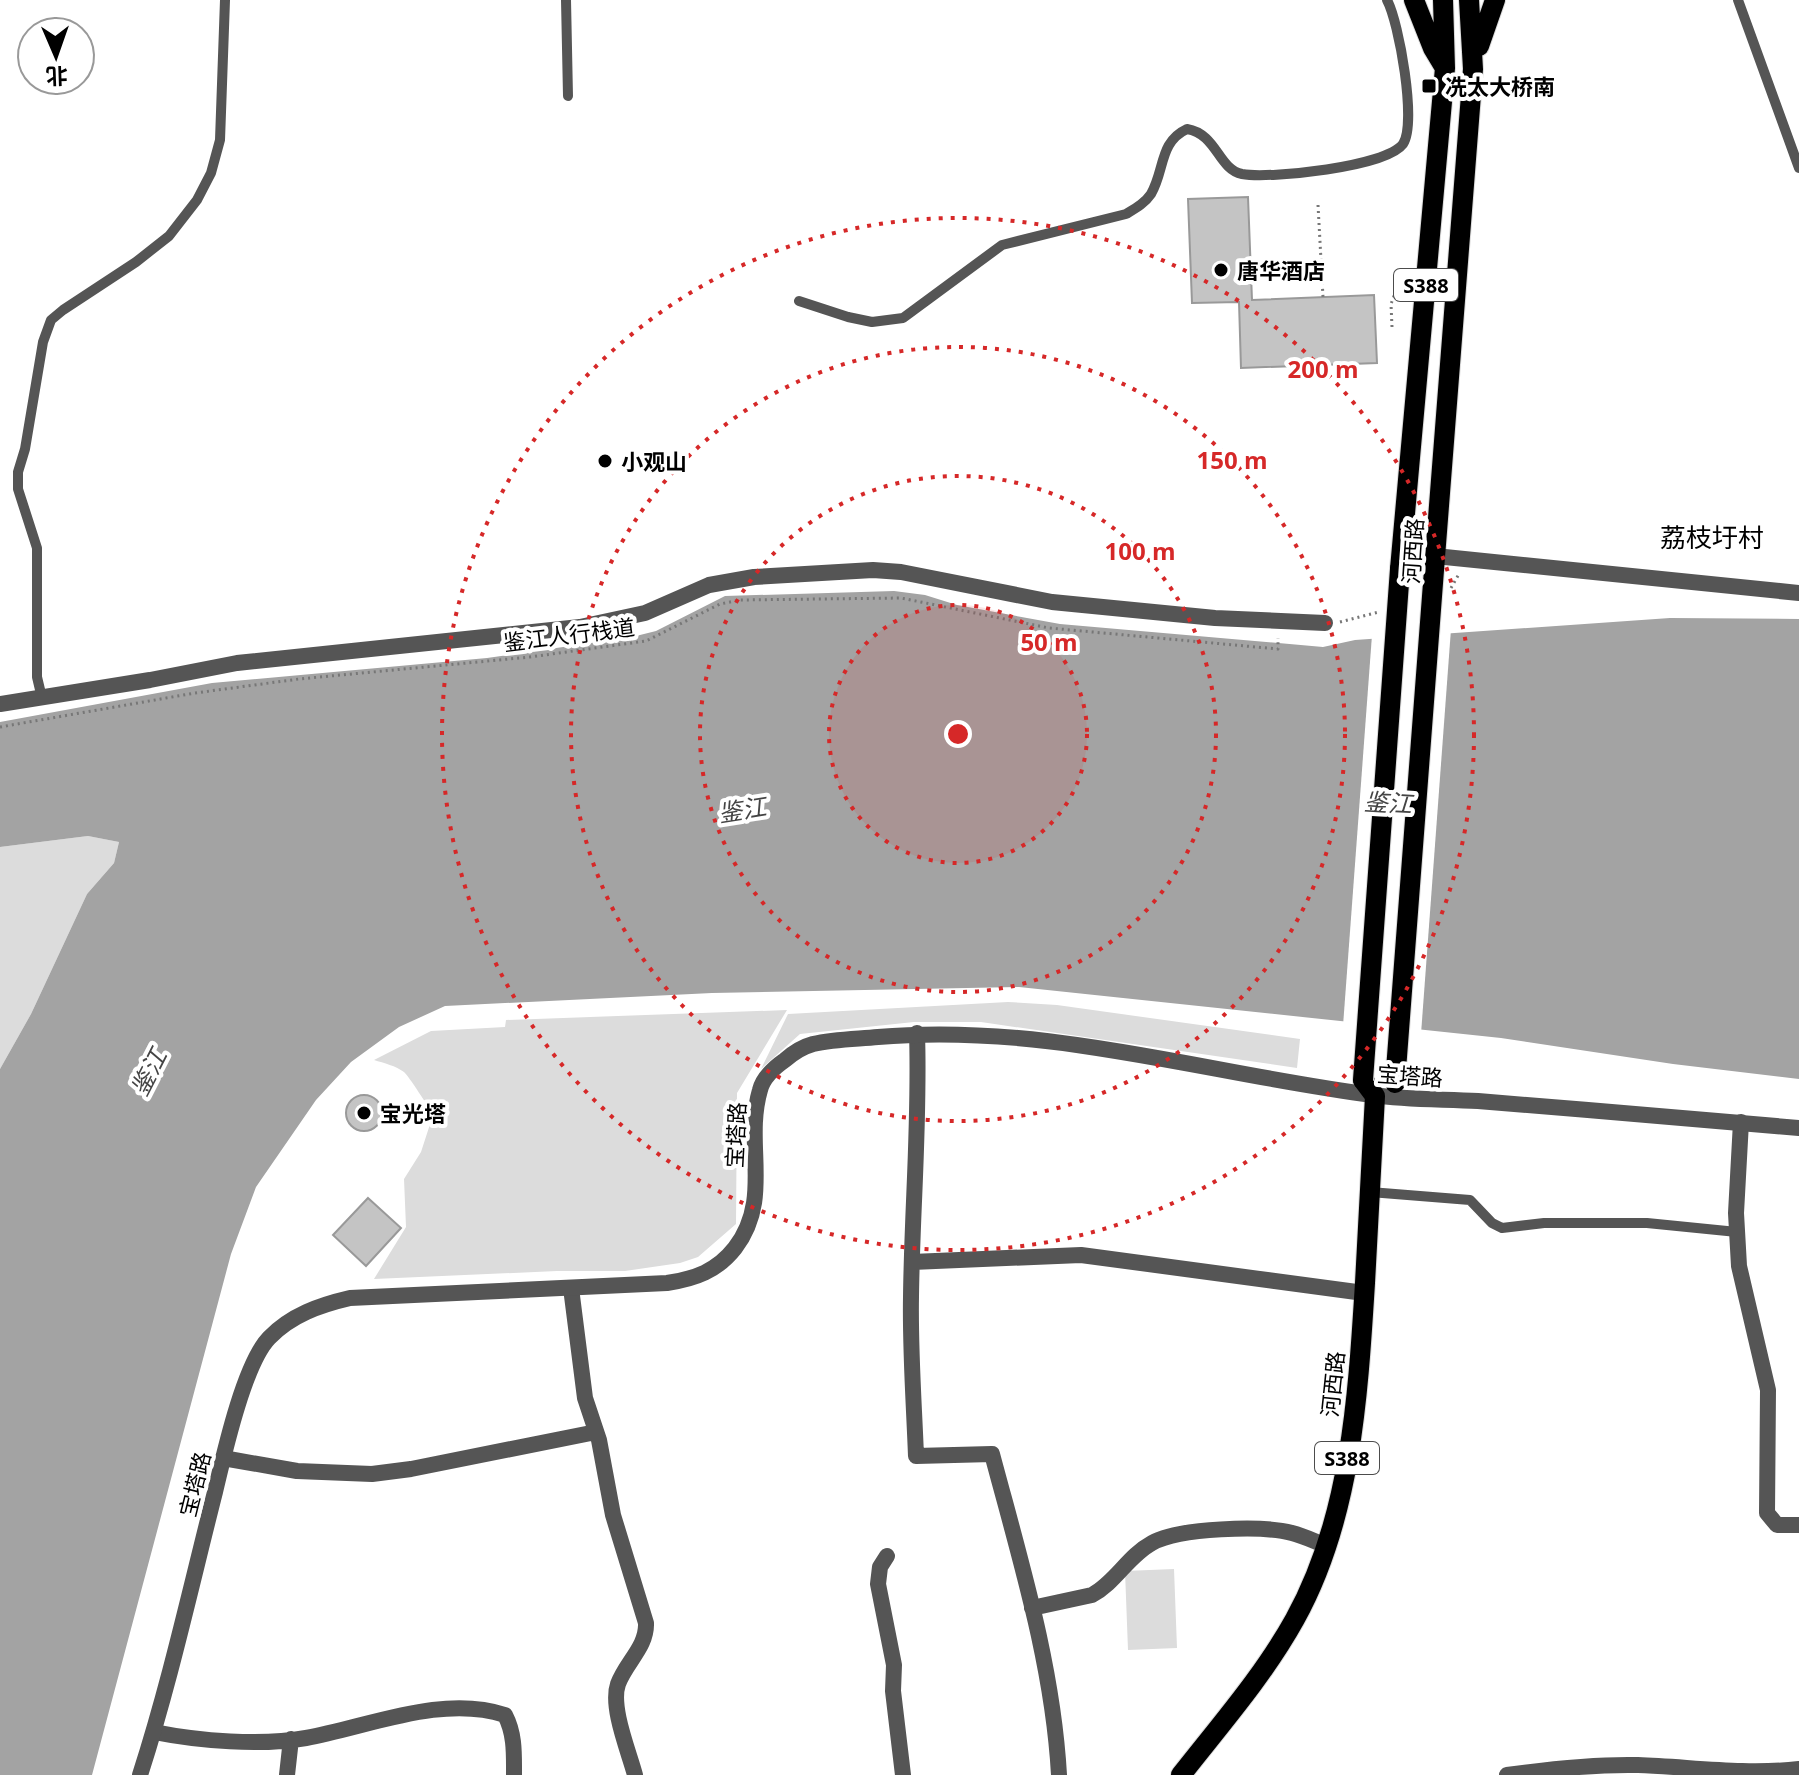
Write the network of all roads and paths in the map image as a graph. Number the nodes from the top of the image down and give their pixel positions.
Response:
1 (225, 0) edge
2 (566, 0) edge
3 (1387, 0) edge
4 (1414, 0) edge
5 (1443, 0) edge
6 (1469, 0) edge
7 (1495, 0) edge
8 (1738, 0) edge
9 (1445, 68) junction
10 (1473, 69) junction
11 (568, 96) dead end
12 (1799, 168) edge
13 (1318, 205) dead end
14 (1430, 241) junction
15 (1460, 244) junction
16 (1403, 277) joint
17 (1426, 278) junction
18 (1456, 281) junction
19 (1323, 297) dead end
20 (799, 301) dead end
21 (1392, 327) dead end
22 (1435, 563) junction
23 (1799, 593) edge
24 (1325, 623) dead end
25 (1278, 649) dead end
26 (42, 698) junction
27 (0, 704) edge
28 (0, 727) edge
29 (917, 1033) junction
30 (1369, 1088) junction
31 (1741, 1122) junction
32 (1799, 1128) edge
33 (1370, 1192) junction
34 (1737, 1232) junction
35 (912, 1262) junction
36 (571, 1288) junction
37 (1364, 1293) junction
38 (596, 1432) junction
39 (223, 1458) junction
40 (1799, 1525) edge
41 (1327, 1546) junction
42 (887, 1556) dead end
43 (1032, 1608) junction
44 (154, 1732) junction
45 (291, 1739) junction
46 (1799, 1769) edge
47 (1720, 1774) edge
48 (140, 1775) edge
49 (287, 1775) edge
50 (514, 1775) edge
51 (635, 1775) edge
52 (903, 1775) edge
53 (1059, 1775) edge
54 (1181, 1775) edge
55 (1507, 1775) edge

1 - 26 lane
2 - 11 lane
3 - 20 lane
4 - 9 main road
5 - 9 main road, 河西路 / S388
6 - 10 main road, 河西路 / S388
7 - 10 main road
8 - 12 lane
9 - 14 main road, 河西路 / S388
10 - 15 main road, 河西路 / S388
13 - 19 path
14 - 15 main road
14 - 17 main road, 河西路 / S388
15 - 18 main road, 河西路 / S388
16 - 17 lane
16 - 21 path
17 - 18 lane
17 - 30 main road, 河西路 / S388, bridge
18 - 22 main road, 河西路 / S388
22 - 23 street
22 - 30 main road, 河西路 / S388, bridge
24 - 26 street
25 - 28 path, 鉴江人行栈道
26 - 27 street
29 - 30 street, 宝塔路
29 - 35 street
29 - 36 street, 宝塔路
30 - 31 street, 宝塔路
30 - 33 main road, 河西路 / S388
31 - 32 street, 宝塔路
31 - 34 street
33 - 34 lane
33 - 37 main road, 河西路 / S388
34 - 40 street
35 - 37 street
35 - 43 street
36 - 38 street
36 - 39 street, 宝塔路
37 - 41 main road, 河西路 / S388
38 - 39 street
38 - 51 street
39 - 44 street, 宝塔路
41 - 43 street
41 - 54 main road, 河西路 / S388
42 - 52 street
43 - 53 street
44 - 45 street
44 - 48 street, 宝塔路
45 - 49 street
45 - 50 street
46 - 47 street
47 - 55 street

